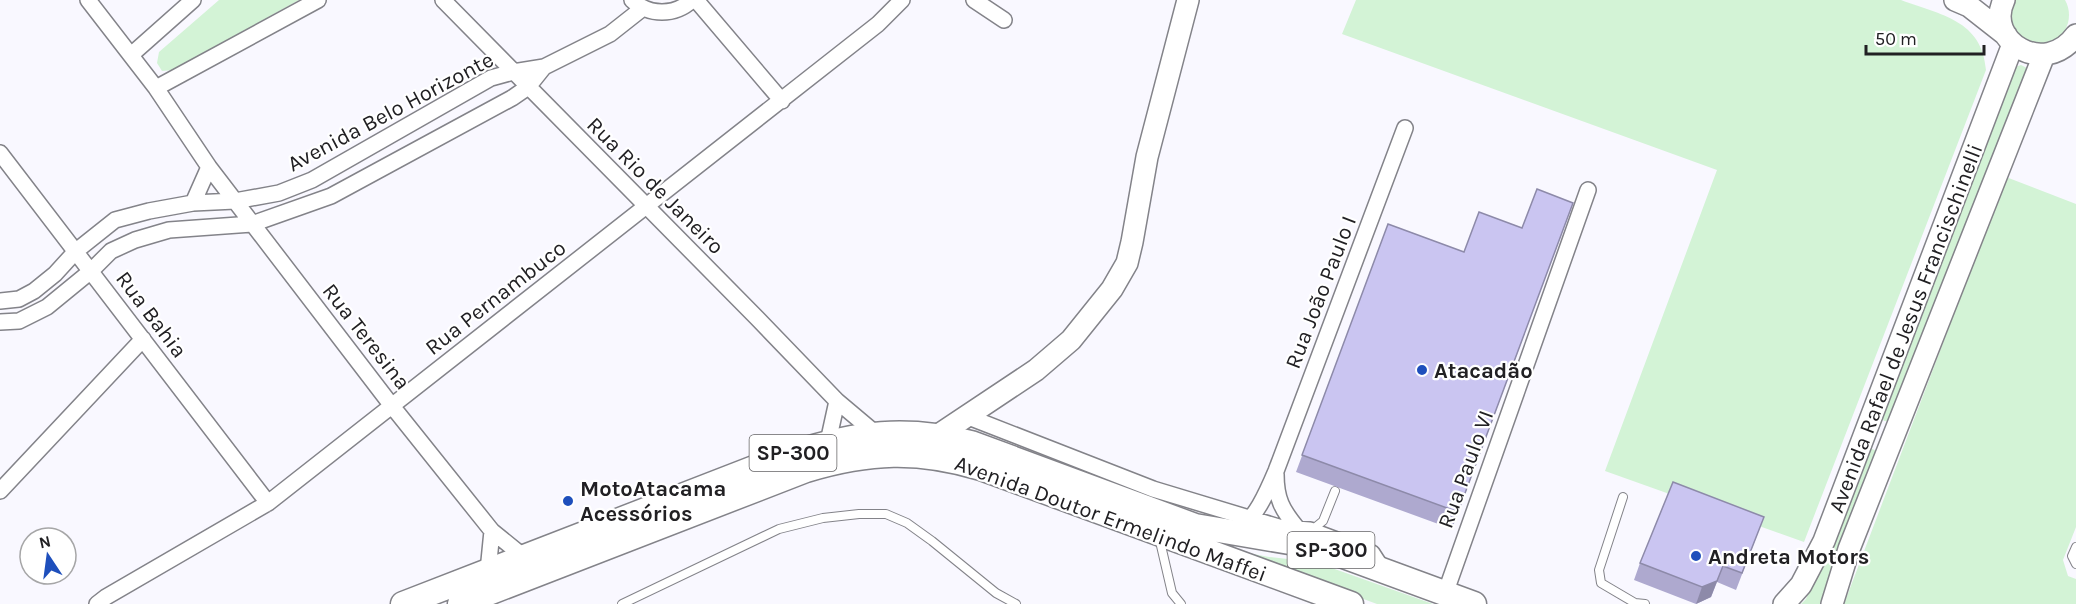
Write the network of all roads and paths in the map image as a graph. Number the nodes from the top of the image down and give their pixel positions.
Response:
1 (88, 0) edge
2 (193, 0) edge
3 (318, 0) edge
4 (443, 0) edge
5 (694, 0) edge
6 (902, 0) edge
7 (974, 0) edge
8 (1188, 0) edge
9 (1955, 0) edge
10 (2004, 0) edge
11 (638, 4) edge
12 (1004, 20) dead end
13 (2076, 35) edge
14 (2009, 40) junction
15 (2059, 52) edge
16 (130, 55) junction
17 (544, 67) junction
18 (513, 72) junction
19 (528, 87) junction
20 (156, 88) junction
21 (782, 100) junction
22 (1406, 128) dead end
23 (0, 153) edge
24 (209, 167) junction
25 (1588, 190) dead end
26 (235, 201) junction
27 (193, 203) junction
28 (646, 207) junction
29 (252, 224) junction
30 (76, 251) junction
31 (91, 271) junction
32 (0, 301) edge
33 (0, 322) edge
34 (143, 339) junction
35 (837, 401) junction
36 (392, 406) junction
37 (966, 416) junction
38 (1867, 428) junction
39 (875, 433) junction
40 (938, 436) junction
41 (1893, 439) junction
42 (828, 442) junction
43 (1276, 471) junction
44 (0, 491) edge
45 (1335, 491) dead end
46 (1623, 497) dead end
47 (268, 503) junction
48 (1327, 514) junction
49 (1245, 527) junction
50 (1282, 528) junction
51 (1304, 530) junction
52 (492, 531) junction
53 (1158, 533) junction
54 (1334, 539) junction
55 (2076, 547) edge
56 (524, 557) junction
57 (2076, 564) edge
58 (1383, 570) junction
59 (488, 571) junction
60 (1445, 594) junction
61 (98, 604) edge
62 (403, 604) edge
63 (460, 604) edge
64 (622, 604) edge
65 (1016, 604) edge
66 (1181, 604) edge
67 (1351, 604) edge
68 (1474, 604) edge
69 (1645, 604) edge
70 (1784, 604) edge
71 (1832, 604) edge

1 - 16 street, Rua Teresina
2 - 16 street
3 - 20 street
4 - 18 street, Rua Rio de Janeiro
5 - 11 street
5 - 21 street
6 - 21 street, Rua Pernambuco
7 - 12 street
8 - 37 street
9 - 14 street
10 - 14 street
11 - 17 street, Avenida Belo Horizonte
13 - 15 street
14 - 15 street
14 - 38 street, Avenida Rafael de Jesus Francischinelli
15 - 41 street, Avenida Rafael de Jesus Francischinelli
16 - 20 street, Rua Teresina
17 - 18 street, Avenida Belo Horizonte
17 - 19 street, Avenida Belo Horizonte
18 - 19 street, Rua Rio de Janeiro
18 - 26 street, Avenida Belo Horizonte
19 - 28 street, Rua Rio de Janeiro
19 - 29 street, Avenida Belo Horizonte
20 - 24 street, Rua Teresina
21 - 28 street, Rua Pernambuco
22 - 43 street, Rua João Paulo I
23 - 30 street, Rua Bahia
24 - 26 street, Rua Teresina
24 - 27 street
25 - 60 street, Rua Paulo VI
26 - 27 street, Avenida Belo Horizonte
26 - 29 street, Rua Teresina
27 - 30 street, Avenida Belo Horizonte
28 - 35 street, Rua Rio de Janeiro
28 - 36 street, Rua Pernambuco
29 - 31 street, Avenida Belo Horizonte
29 - 36 street, Rua Teresina
30 - 31 street, Rua Bahia
30 - 32 street, Avenida Belo Horizonte
31 - 33 street, Avenida Belo Horizonte
31 - 34 street, Rua Bahia
34 - 44 street
34 - 47 street, Rua Bahia
35 - 39 street, Rua Rio de Janeiro
35 - 42 street
36 - 47 street, Rua Pernambuco
36 - 52 street, Rua Teresina
37 - 40 street
37 - 49 street
38 - 41 street
38 - 70 street, Avenida Rafael de Jesus Francischinelli
39 - 40 main road, Avenida Doutor Ermelindo Maffei / SP-300
39 - 42 main road, Avenida Doutor Ermelindo Maffei / SP-300
40 - 49 main road, Avenida Doutor Ermelindo Maffei / SP-300
41 - 71 street, Avenida Rafael de Jesus Francischinelli
42 - 56 main road, Avenida Doutor Ermelindo Maffei / SP-300
43 - 49 street, Rua João Paulo I
43 - 51 street, Rua João Paulo I
45 - 48 lane
46 - 69 lane
47 - 61 street, Rua Pernambuco
48 - 51 lane
48 - 54 lane
49 - 50 street
49 - 50 street
49 - 58 main road, Avenida Doutor Ermelindo Maffei / SP-300
50 - 51 street
51 - 54 street
52 - 56 street, Rua Teresina
52 - 59 street
53 - 63 main road, Avenida Doutor Ermelindo Maffei / SP-300
53 - 66 lane
53 - 67 main road, Avenida Doutor Ermelindo Maffei / SP-300
54 - 58 street
55 - 57 lane
56 - 59 main road, Avenida Doutor Ermelindo Maffei / SP-300
58 - 60 main road, Avenida Doutor Ermelindo Maffei / SP-300
59 - 62 main road, Avenida Doutor Ermelindo Maffei / SP-300
60 - 68 main road, Avenida Doutor Ermelindo Maffei / SP-300
64 - 65 lane

